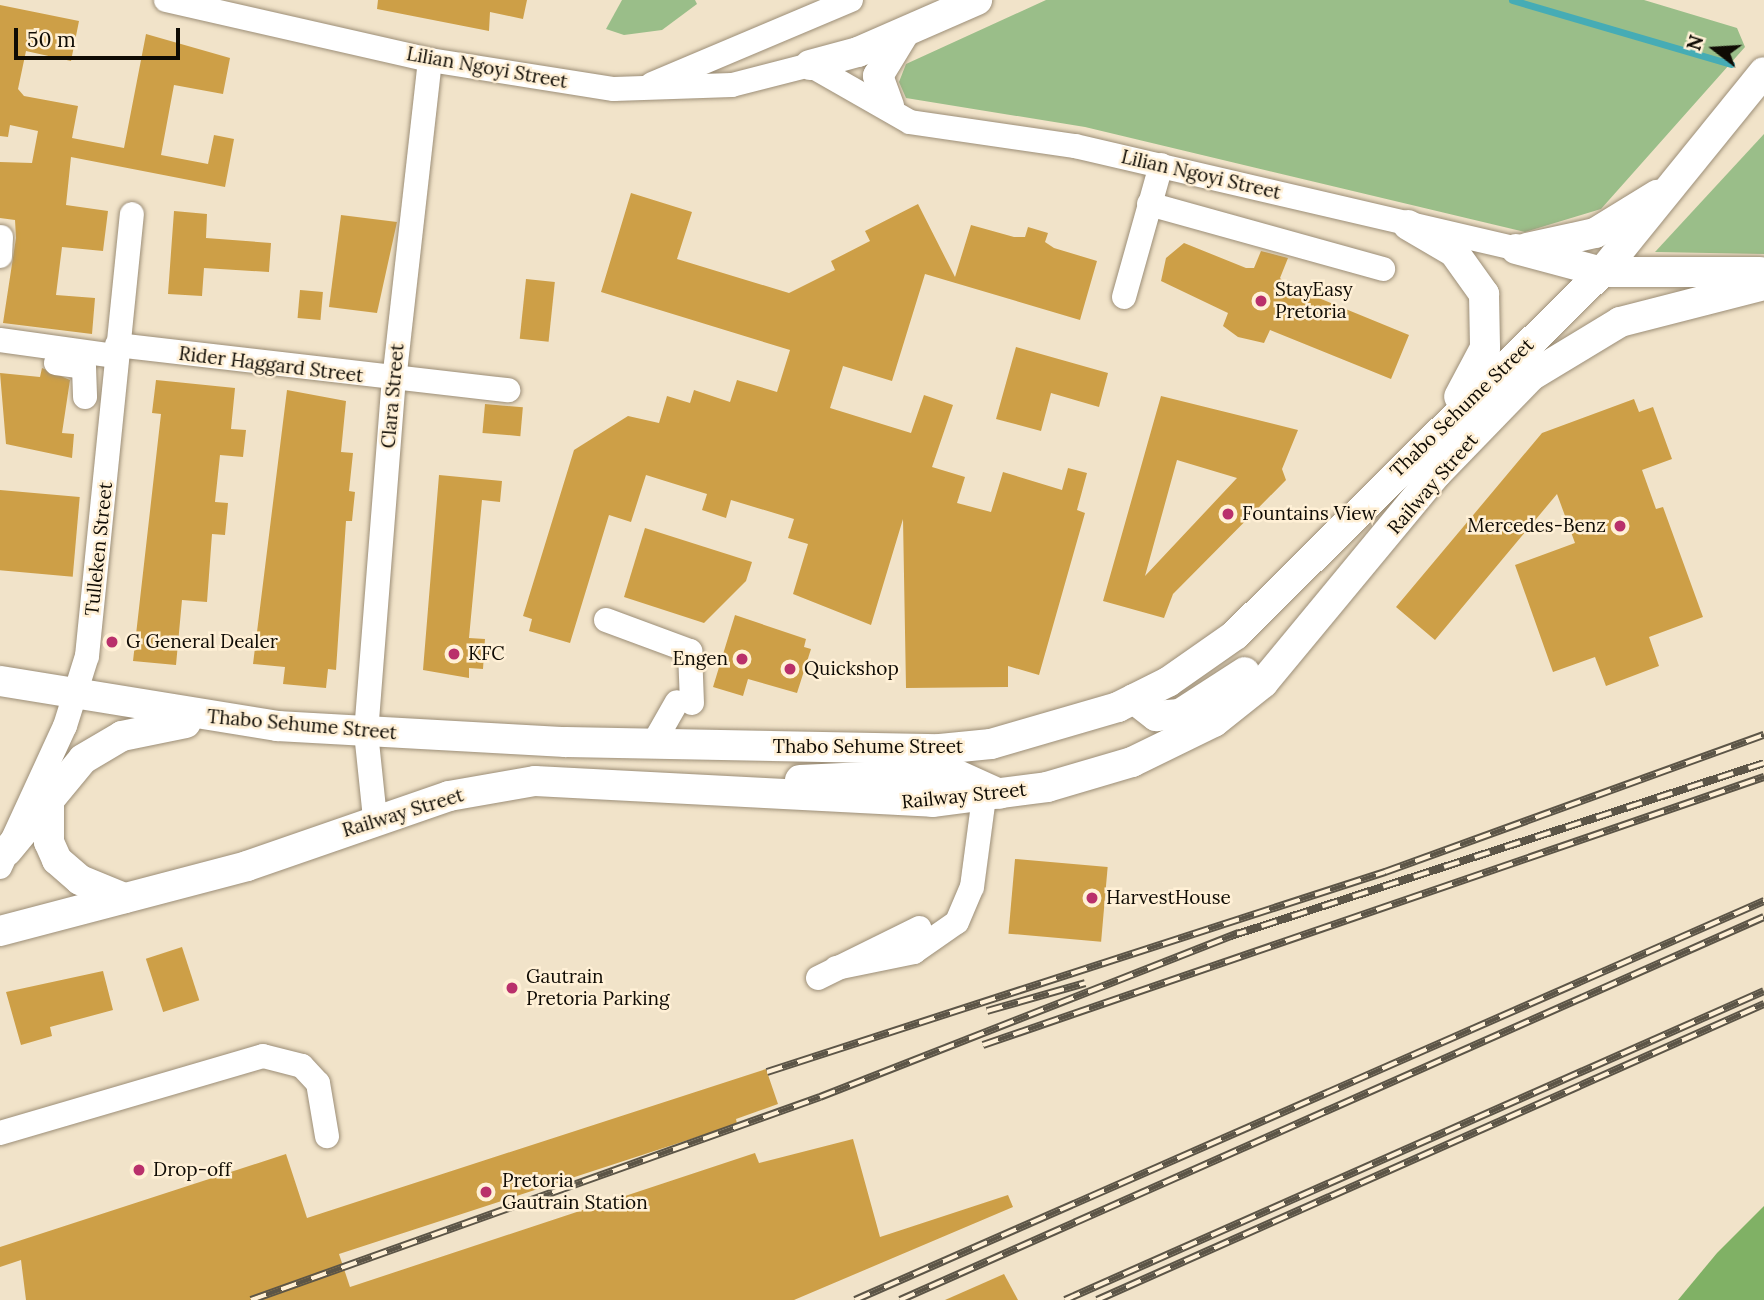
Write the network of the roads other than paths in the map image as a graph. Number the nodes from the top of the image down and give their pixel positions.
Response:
1 (166, 0) edge
2 (851, 0) edge
3 (977, 0) edge
4 (903, 34) junction
5 (430, 60) junction
6 (810, 65) junction
7 (1764, 72) edge
8 (638, 90) junction
9 (889, 106) junction
10 (1161, 164) junction
11 (1673, 187) junction
12 (1149, 204) junction
13 (132, 214) dead end
14 (1408, 225) junction
15 (1516, 249) junction
16 (1383, 270) dead end
17 (1602, 272) junction
18 (1764, 272) edge
19 (1764, 285) edge
20 (1124, 297) dead end
21 (3, 348) edge
22 (116, 359) junction
23 (394, 381) junction
24 (508, 390) dead end
25 (1436, 432) junction
26 (1437, 473) junction
27 (606, 620) dead end
28 (0, 681) edge
29 (75, 698) junction
30 (1134, 699) junction
31 (277, 726) junction
32 (366, 733) junction
33 (581, 742) junction
34 (653, 744) junction
35 (992, 795) junction
36 (49, 797) junction
37 (375, 818) junction
38 (4, 859) edge
39 (124, 898) junction
40 (919, 928) dead end
41 (0, 931) edge
42 (0, 1133) edge
43 (327, 1136) dead end

1 - 5 street, Lilian Ngoyi Street
2 - 8 street
3 - 4 main road
4 - 6 main road
4 - 9 main road
5 - 8 street, Lilian Ngoyi Street
5 - 23 street, Clara Street
6 - 8 street, Lilian Ngoyi Street
6 - 9 street, Lilian Ngoyi Street
7 - 11 main road, Thabo Sehume Street
9 - 10 street, Lilian Ngoyi Street
10 - 12 street
10 - 14 street, Lilian Ngoyi Street
11 - 15 main road
11 - 17 main road, Thabo Sehume Street
12 - 16 street
12 - 20 street
13 - 22 street, Tulleken Street
14 - 15 street, Lilian Ngoyi Street
14 - 25 main road
15 - 17 main road
17 - 18 main road
17 - 25 main road, Thabo Sehume Street
19 - 26 main road, Railway Street
21 - 22 street
21 - 22 street
22 - 23 street, Rider Haggard Street
22 - 29 street, Tulleken Street
23 - 24 street, Rider Haggard Street
23 - 32 street, Clara Street
25 - 30 main road, Thabo Sehume Street
26 - 30 main road
26 - 35 main road, Railway Street
27 - 34 street
28 - 29 main road, Thabo Sehume Street
29 - 31 main road, Thabo Sehume Street
29 - 38 street, Tulleken Street
30 - 34 main road, Thabo Sehume Street
31 - 32 main road, Thabo Sehume Street
31 - 36 main road
32 - 33 main road, Thabo Sehume Street
32 - 37 street, Clara Street
33 - 34 main road, Thabo Sehume Street
33 - 35 main road
35 - 37 main road, Railway Street
35 - 40 street
36 - 38 main road
36 - 39 main road
37 - 39 main road, Railway Street
39 - 41 main road, Railway Street
42 - 43 street

